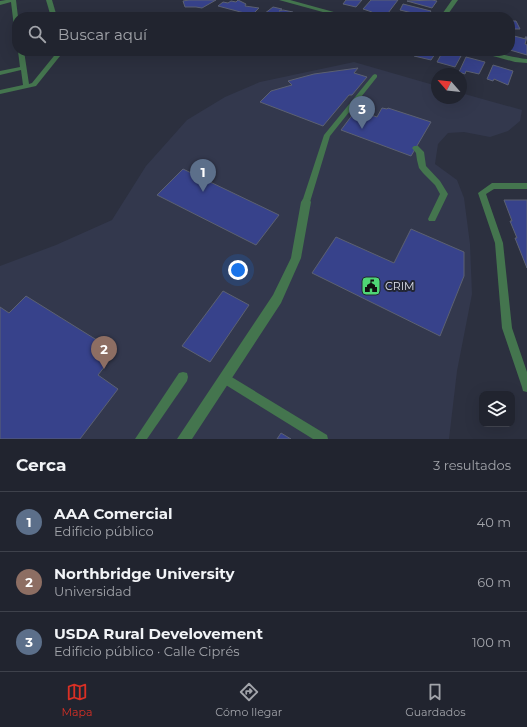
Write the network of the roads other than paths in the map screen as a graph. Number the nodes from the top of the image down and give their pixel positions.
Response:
1 (49, 0) edge
2 (282, 0) edge
3 (454, 0) edge
4 (0, 3) edge
5 (15, 12) edge
6 (53, 12) edge
7 (329, 12) edge
8 (446, 12) edge
9 (22, 56) edge
10 (57, 56) edge
11 (499, 56) edge
12 (527, 61) edge
13 (23, 68) junction
14 (0, 73) edge
15 (375, 76) dead end
16 (26, 86) junction
17 (0, 92) edge
18 (416, 148) dead end
19 (527, 186) edge
20 (306, 202) joint
21 (432, 219) dead end
22 (183, 377) dead end
23 (225, 378) junction
24 (527, 387) edge
25 (140, 439) edge
26 (184, 439) edge
27 (323, 439) edge

1 - 6 lane
2 - 7 street
3 - 8 street
4 - 5 lane
9 - 13 lane
10 - 16 lane
11 - 12 street
13 - 14 lane
13 - 16 lane
15 - 20 lane
16 - 17 lane
18 - 21 lane
19 - 24 lane
20 - 23 street
22 - 25 lane
23 - 26 street
23 - 27 lane

